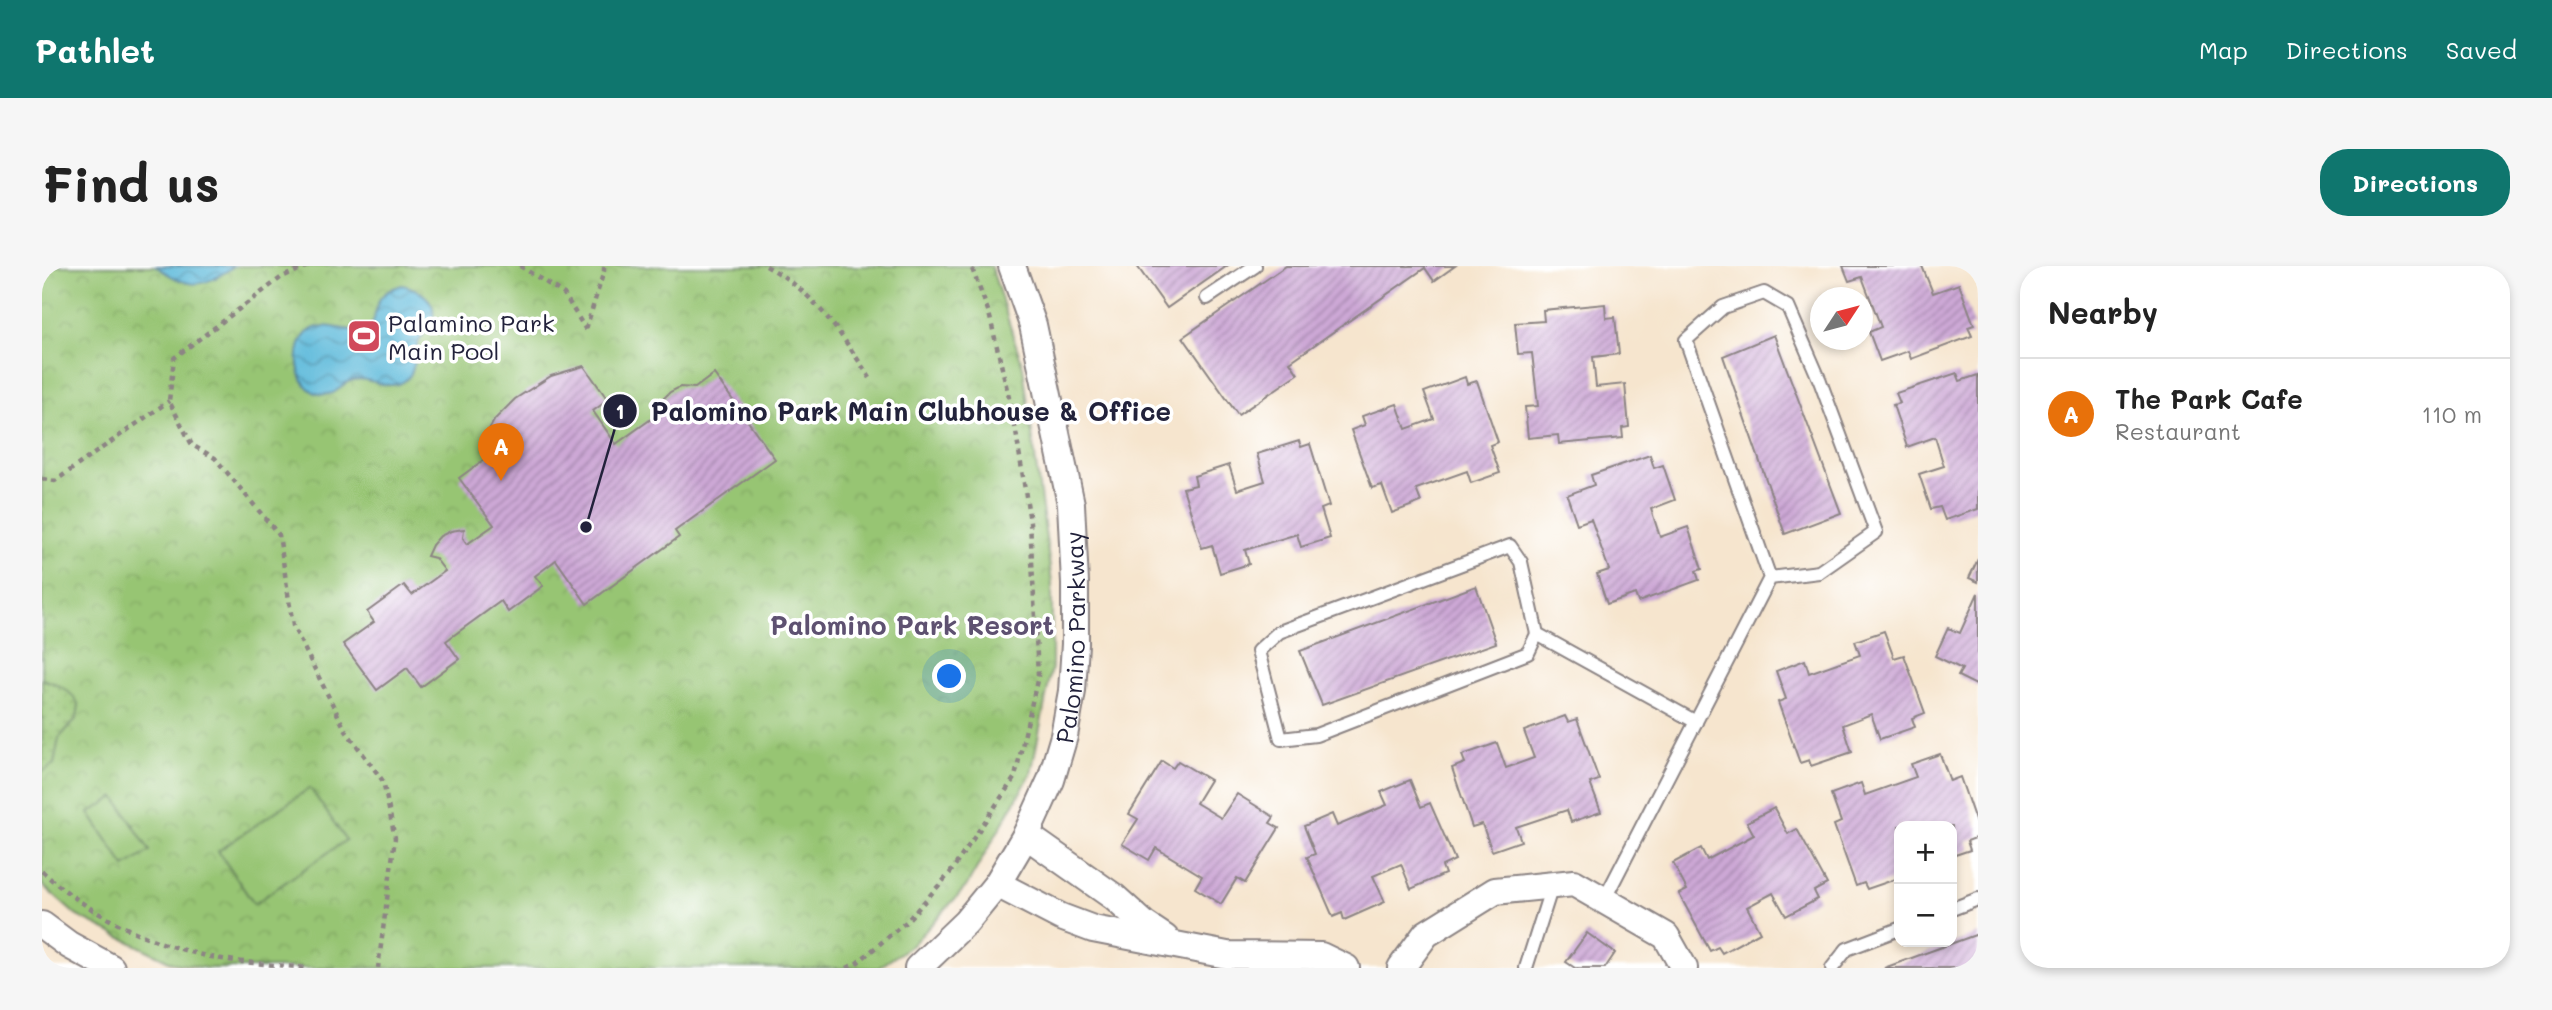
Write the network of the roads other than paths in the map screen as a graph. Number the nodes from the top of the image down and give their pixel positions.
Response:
1 (1012, 266) edge
2 (1255, 266) edge
3 (1207, 298) dead end
4 (1770, 578) junction
5 (1537, 634) junction
6 (1696, 722) junction
7 (1026, 835) junction
8 (997, 884) junction
9 (1552, 885) junction
10 (1978, 899) edge
11 (1604, 900) junction
12 (1957, 907) edge
13 (42, 925) edge
14 (1894, 931) edge
15 (1175, 944) junction
16 (111, 968) edge
17 (918, 968) edge
18 (1346, 968) edge
19 (1401, 968) edge
20 (1526, 968) edge
21 (1685, 968) edge
22 (1832, 968) edge

1 - 7 street, Palomino Parkway
2 - 3 lane
4 - 4 lane
4 - 6 lane
5 - 5 lane
5 - 6 lane
6 - 11 lane
7 - 8 street, Palomino Parkway
7 - 15 street
8 - 15 street
8 - 17 street, Palomino Parkway
9 - 11 street
9 - 19 street
9 - 20 lane
10 - 12 lane
11 - 21 street
13 - 16 street
14 - 22 lane
15 - 18 street

